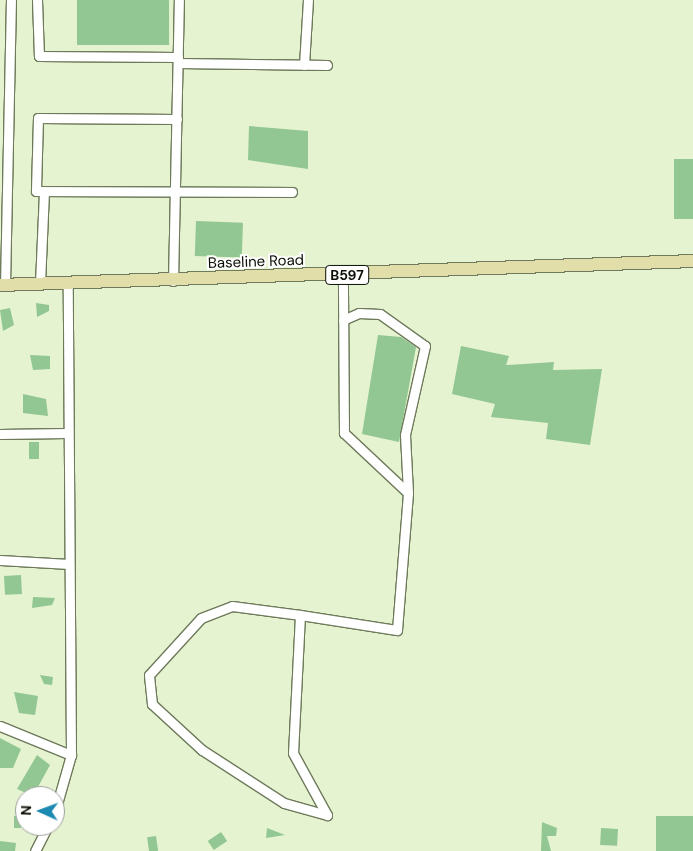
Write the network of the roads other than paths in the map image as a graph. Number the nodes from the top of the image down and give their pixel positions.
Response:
1 (11, 0) edge
2 (37, 0) edge
3 (179, 0) edge
4 (308, 0) edge
5 (178, 60) junction
6 (304, 66) junction
7 (327, 66) dead end
8 (176, 119) junction
9 (44, 191) junction
10 (175, 192) junction
11 (292, 192) dead end
12 (693, 262) edge
13 (343, 275) junction
14 (173, 281) junction
15 (40, 283) junction
16 (68, 283) junction
17 (2, 285) edge
18 (343, 320) junction
19 (66, 433) junction
20 (0, 434) edge
21 (408, 493) junction
22 (0, 560) edge
23 (69, 564) junction
24 (300, 615) junction
25 (0, 726) edge
26 (71, 756) junction
27 (62, 786) edge
28 (43, 836) edge
29 (35, 851) edge

1 - 17 street
2 - 5 street
3 - 5 street
4 - 6 street
5 - 6 street
5 - 8 street
6 - 7 street
8 - 9 street
8 - 10 street
9 - 10 street
9 - 15 street
10 - 11 street
10 - 14 street
12 - 13 main road, Baseline Road / B597
13 - 14 main road, Baseline Road / B597
13 - 18 street
14 - 16 main road, Baseline Road / B597
15 - 16 main road, Baseline Road / B597
15 - 17 main road, Baseline Road / B597
16 - 19 street
18 - 21 street
18 - 21 street
19 - 20 street
19 - 23 street
21 - 24 street
22 - 23 street
23 - 26 street
24 - 24 street
25 - 26 street
26 - 27 street
28 - 29 street

